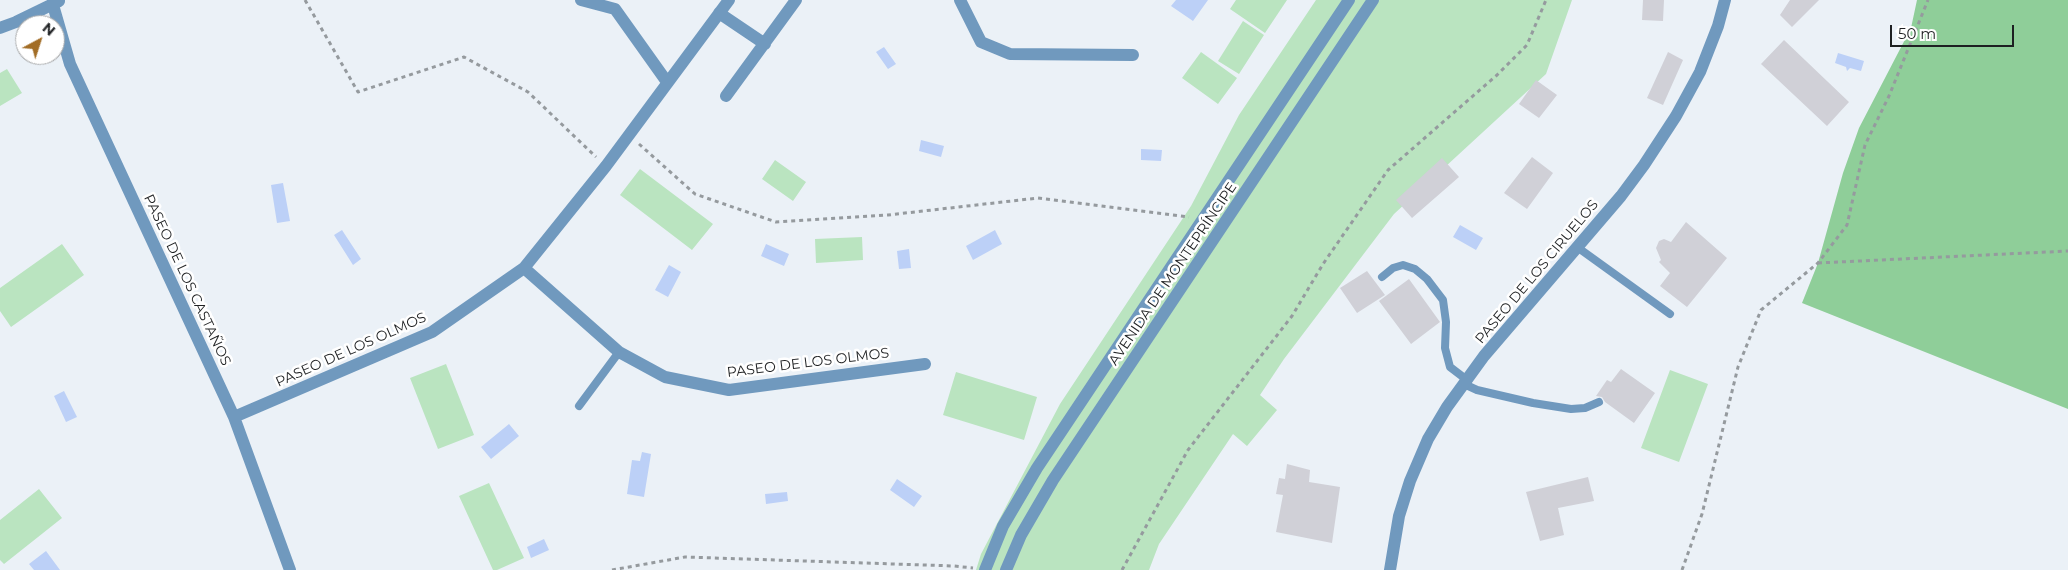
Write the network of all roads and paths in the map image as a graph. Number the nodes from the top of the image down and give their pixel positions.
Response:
1 (305, 0) edge
2 (581, 0) edge
3 (729, 0) edge
4 (796, 0) edge
5 (960, 0) edge
6 (1349, 0) edge
7 (1373, 0) edge
8 (1546, 0) edge
9 (1725, 0) edge
10 (1928, 0) edge
11 (56, 2) edge
12 (719, 13) junction
13 (35, 15) edge
14 (57, 15) edge
15 (15, 25) edge
16 (0, 28) edge
17 (765, 44) junction
18 (1133, 55) dead end
19 (65, 58) edge
20 (667, 82) junction
21 (726, 96) dead end
22 (629, 135) junction
23 (606, 166) junction
24 (1201, 222) junction
25 (1577, 247) junction
26 (2068, 251) edge
27 (1818, 263) junction
28 (524, 268) junction
29 (1382, 277) dead end
30 (1670, 314) dead end
31 (619, 352) junction
32 (925, 364) dead end
33 (1466, 382) junction
34 (1599, 402) dead end
35 (579, 406) dead end
36 (234, 417) junction
37 (290, 570) edge
38 (612, 570) edge
39 (985, 570) edge
40 (1006, 570) edge
41 (1122, 570) edge
42 (1390, 570) edge
43 (1682, 570) edge

1 - 23 path
2 - 20 street
3 - 12 street, PASEO DE LOS OLMOS
4 - 17 street
5 - 18 street
6 - 24 street, AVENIDA DE MONTEPRÍNCIPE
7 - 40 street, AVENIDA DE MONTEPRÍNCIPE
8 - 41 path
9 - 25 street, PASEO DE LOS CIRUELOS
10 - 27 path
11 - 13 street
11 - 14 street, PASEO DE LOS CASTAÑOS
12 - 17 street
12 - 20 street, PASEO DE LOS OLMOS
15 - 16 street
17 - 21 street
19 - 36 street, PASEO DE LOS CASTAÑOS
20 - 22 street, PASEO DE LOS OLMOS
22 - 23 street, PASEO DE LOS OLMOS
22 - 24 path
23 - 28 street, PASEO DE LOS OLMOS
24 - 39 street, AVENIDA DE MONTEPRÍNCIPE
25 - 30 lane
25 - 33 street, PASEO DE LOS CIRUELOS
26 - 27 path
27 - 43 path
28 - 31 street, PASEO DE LOS OLMOS
28 - 36 street, PASEO DE LOS OLMOS
29 - 33 lane
31 - 32 street, PASEO DE LOS OLMOS
31 - 35 lane
33 - 34 lane
33 - 42 street, PASEO DE LOS CIRUELOS
36 - 37 street, PASEO DE LOS CASTAÑOS
38 - 39 path

